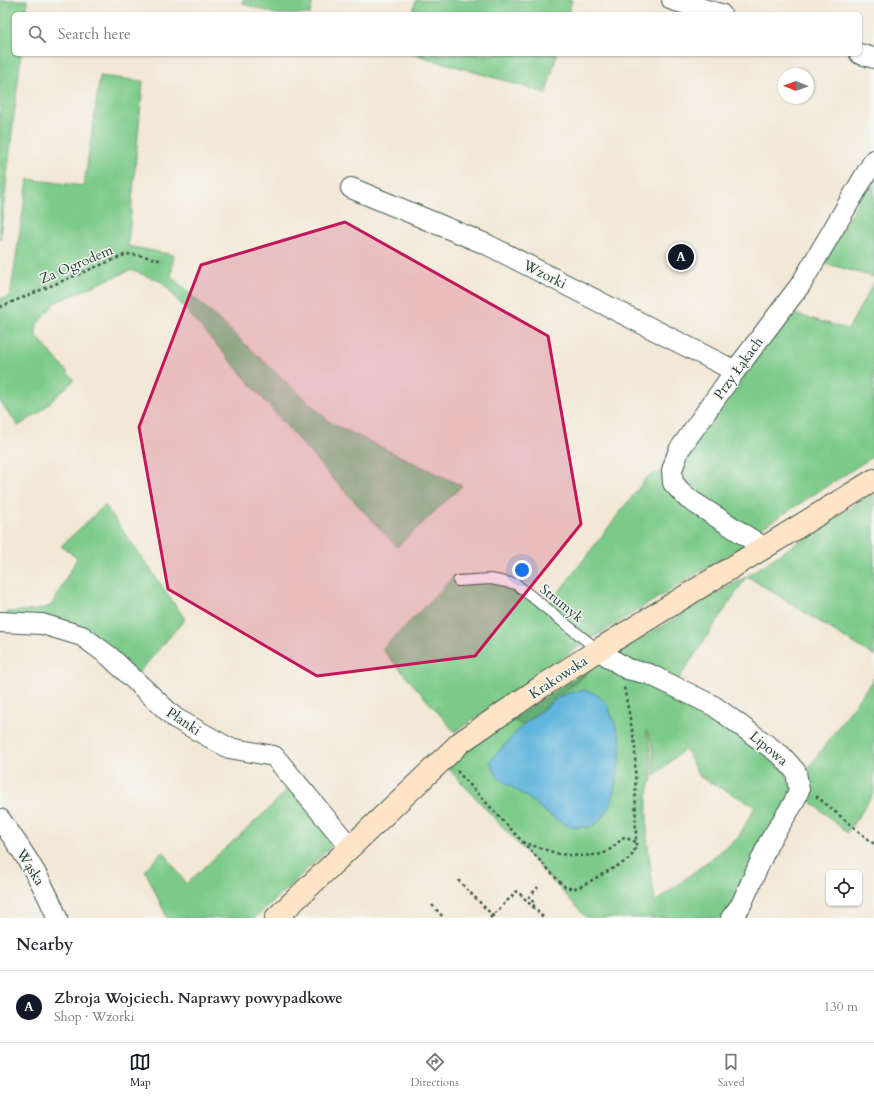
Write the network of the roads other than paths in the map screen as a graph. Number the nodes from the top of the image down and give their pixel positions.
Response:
1 (672, 0) edge
2 (714, 12) edge
3 (862, 55) edge
4 (874, 58) edge
5 (874, 160) edge
6 (351, 188) dead end
7 (735, 371) junction
8 (874, 480) edge
9 (765, 548) junction
10 (458, 581) dead end
11 (0, 622) edge
12 (607, 656) junction
13 (0, 819) edge
14 (350, 847) junction
15 (57, 918) edge
16 (276, 918) edge
17 (732, 918) edge

1 - 2 street
3 - 4 street
5 - 7 street, Przy Łąkach
6 - 7 street, Wzorki
7 - 9 street, Przy Łąkach
8 - 9 street, Krakowska
9 - 12 street, Krakowska
10 - 12 lane, Strumyk
11 - 14 street, Płanki
12 - 14 street, Krakowska
12 - 17 street, Lipowa
13 - 15 street, Wąska
14 - 16 street, Krakowska

